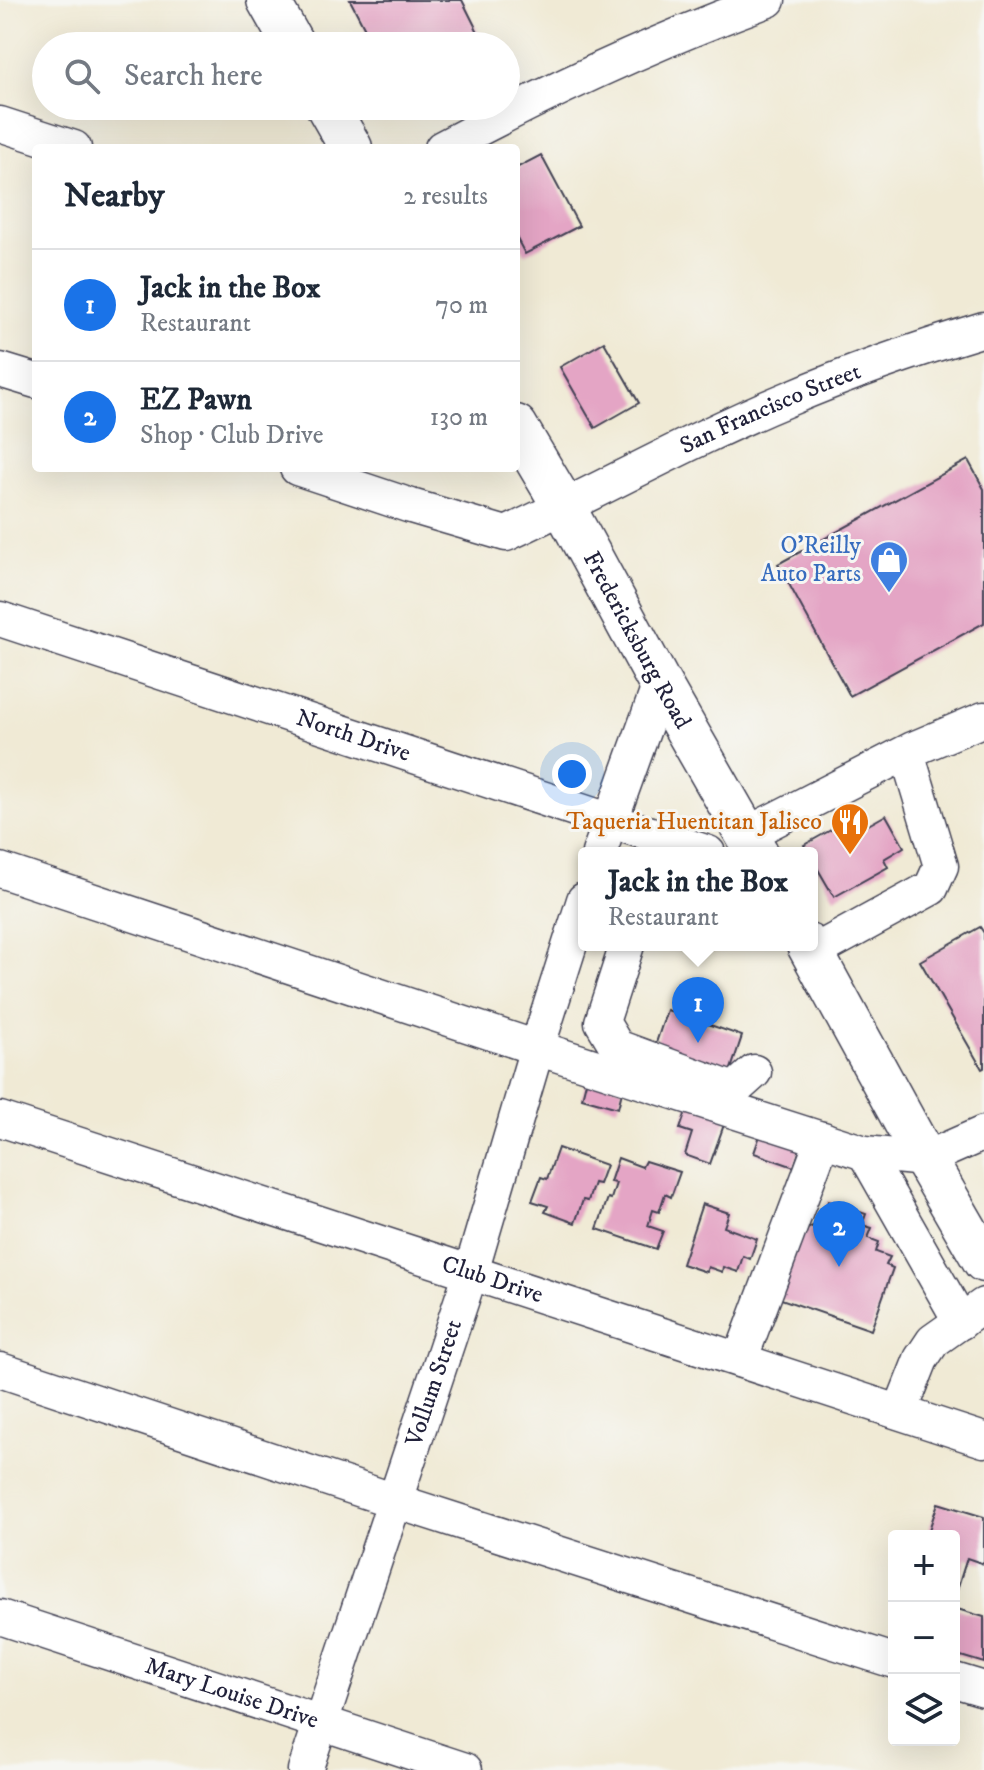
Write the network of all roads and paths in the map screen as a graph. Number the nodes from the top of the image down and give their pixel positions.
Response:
1 (268, 0) edge
2 (768, 0) edge
3 (286, 32) edge
4 (520, 108) edge
5 (335, 120) edge
6 (497, 120) edge
7 (0, 124) edge
8 (62, 144) edge
9 (349, 144) edge
10 (450, 144) edge
11 (984, 329) edge
12 (0, 370) edge
13 (32, 380) edge
14 (520, 433) edge
15 (310, 472) edge
16 (564, 507) junction
17 (0, 619) edge
18 (660, 684) junction
19 (984, 719) edge
20 (907, 753) junction
21 (610, 821) junction
22 (752, 843) edge
23 (601, 847) edge
24 (690, 847) edge
25 (0, 870) edge
26 (578, 919) edge
27 (818, 945) edge
28 (625, 951) edge
29 (811, 951) edge
30 (537, 1048) junction
31 (754, 1072) dead end
32 (0, 1119) edge
33 (984, 1133) edge
34 (823, 1139) junction
35 (865, 1153) junction
36 (925, 1159) junction
37 (984, 1261) edge
38 (471, 1272) junction
39 (972, 1313) edge
40 (740, 1360) junction
41 (0, 1370) edge
42 (900, 1412) junction
43 (984, 1440) edge
44 (395, 1501) junction
45 (0, 1617) edge
46 (888, 1659) edge
47 (960, 1682) edge
48 (984, 1689) edge
49 (321, 1722) junction
50 (305, 1770) edge
51 (465, 1770) edge

1 - 3 main road
2 - 4 street
5 - 9 main road
6 - 10 street
7 - 8 street
11 - 16 street, San Francisco Street
12 - 13 street
14 - 16 main road, Fredericksburg Road
15 - 16 street, San Francisco Street
16 - 18 main road, Fredericksburg Road
17 - 21 street, North Drive
18 - 21 street
18 - 22 main road, Fredericksburg Road
19 - 20 street
20 - 22 street
20 - 27 street
21 - 23 street
21 - 24 street, North Drive
25 - 30 street
26 - 30 street, Vollum Street
28 - 31 street
29 - 36 main road
30 - 34 street
30 - 38 street, Vollum Street
32 - 38 street, Club Drive
33 - 36 street
34 - 35 street
34 - 40 street
35 - 36 street
35 - 39 street
36 - 37 main road
38 - 40 street, Club Drive
38 - 44 street, Vollum Street
39 - 42 street
40 - 42 street, Club Drive
41 - 44 street
42 - 43 street, Club Drive
44 - 46 street
44 - 49 street, Vollum Street
45 - 49 street, Mary Louise Drive
47 - 48 street
49 - 50 street, Vollum Street
49 - 51 street, Mary Louise Drive

